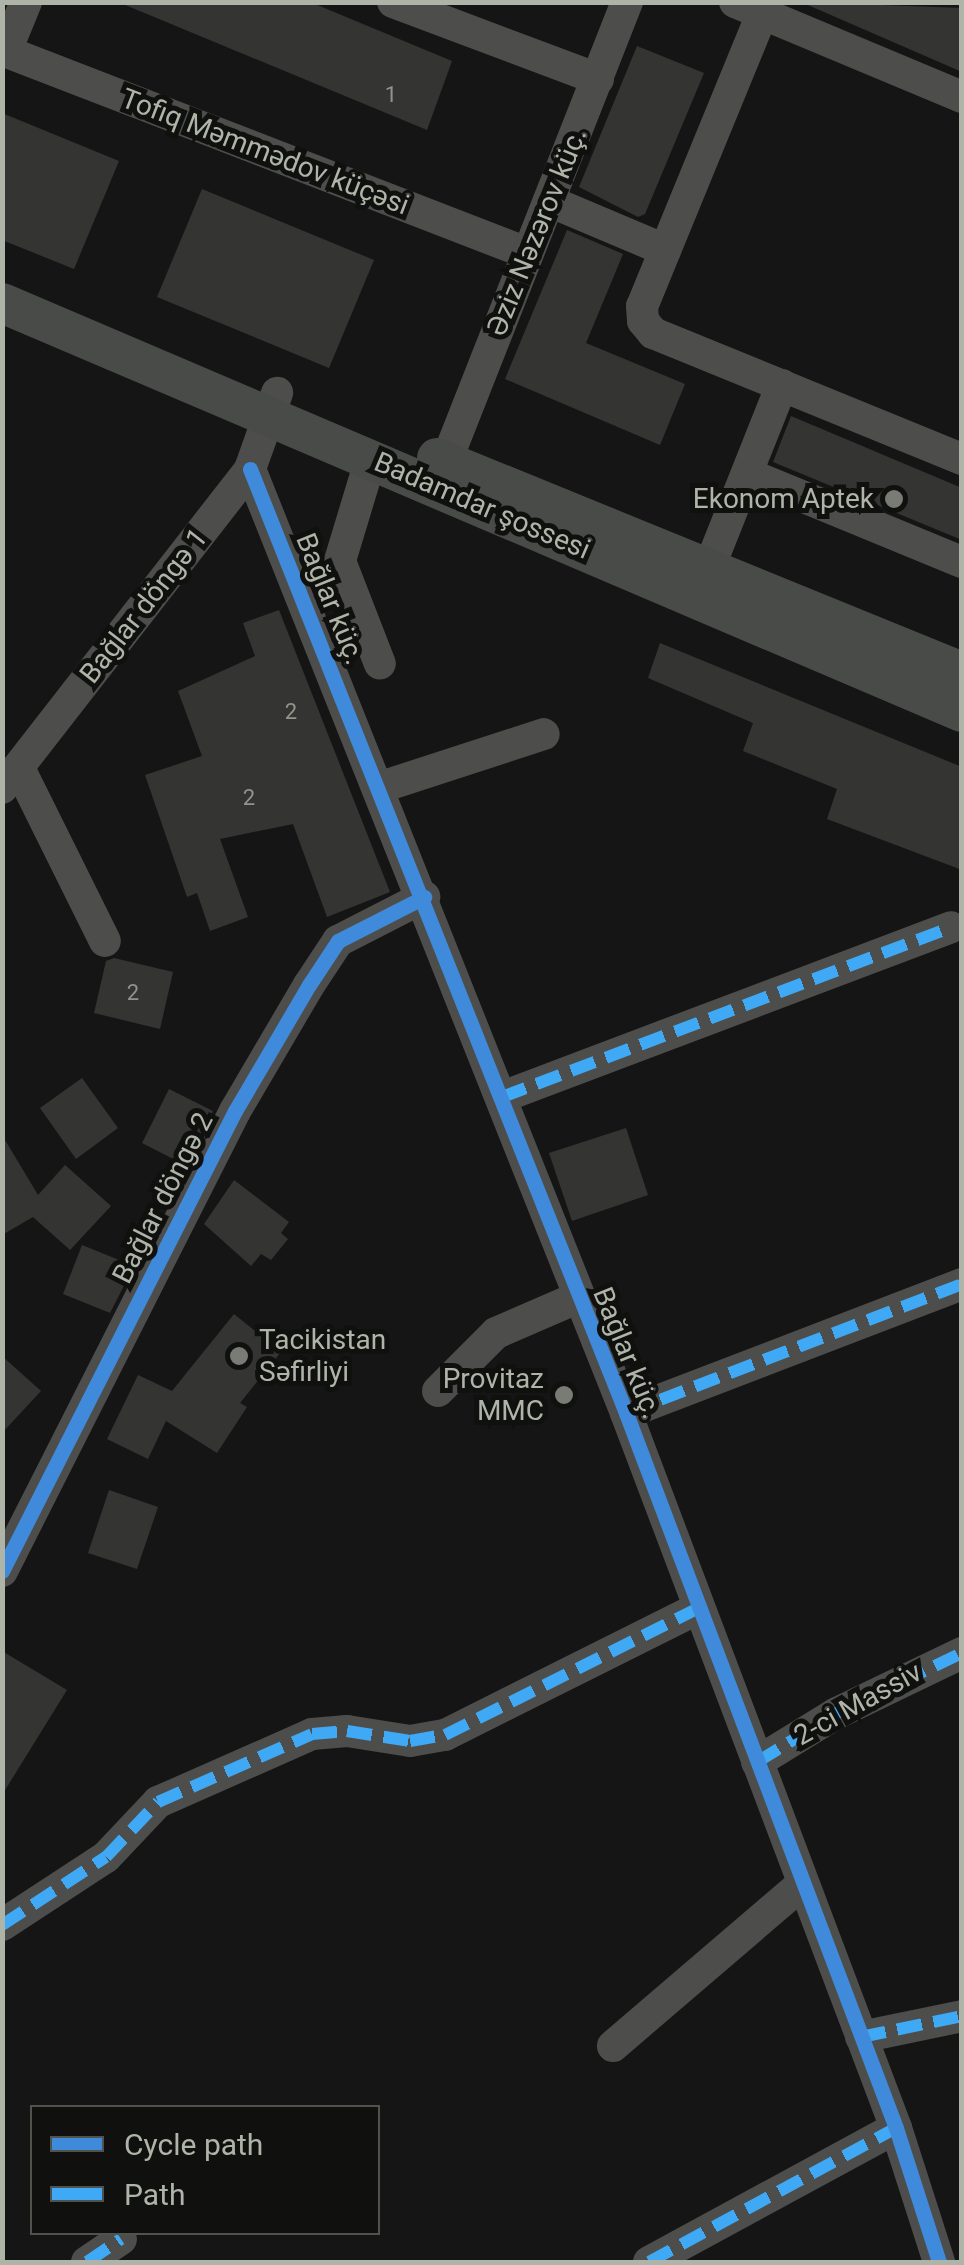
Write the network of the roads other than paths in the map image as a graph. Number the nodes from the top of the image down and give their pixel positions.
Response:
1 (26, 2) edge
2 (627, 2) edge
3 (401, 4) edge
4 (748, 8) edge
5 (4, 51) edge
6 (598, 78) junction
7 (962, 97) edge
8 (549, 201) junction
9 (665, 250) junction
10 (527, 253) junction
11 (2, 284) edge
12 (2, 303) edge
13 (782, 385) junction
14 (273, 404) junction
15 (371, 458) junction
16 (962, 459) edge
17 (250, 469) junction
18 (748, 474) junction
19 (441, 475) junction
20 (962, 562) edge
21 (709, 568) junction
22 (380, 664) dead end
23 (962, 672) edge
24 (962, 712) edge
25 (544, 734) dead end
26 (11, 778) edge
27 (381, 787) junction
28 (424, 897) junction
29 (951, 927) dead end
30 (105, 941) dead end
31 (502, 1097) junction
32 (962, 1284) edge
33 (577, 1298) junction
34 (438, 1390) dead end
35 (626, 1413) junction
36 (2, 1571) edge
37 (699, 1608) junction
38 (962, 1653) edge
39 (757, 1762) junction
40 (803, 1884) junction
41 (2, 1925) edge
42 (962, 2016) edge
43 (861, 2036) junction
44 (613, 2046) dead end
45 (896, 2128) junction
46 (121, 2238) dead end
47 (87, 2262) edge
48 (649, 2262) edge
49 (939, 2262) edge

1 - 5 street
2 - 6 street, Əziz Nəzərov küç.
3 - 6 street
4 - 7 street
4 - 9 street
5 - 10 street, Tofiq Məmmədov küçəsi
6 - 8 street, Əziz Nəzərov küç.
8 - 9 street
8 - 10 street, Əziz Nəzərov küç.
9 - 13 street
10 - 19 street, Əziz Nəzərov küç.
11 - 14 main road, Badamdar şossesi
12 - 14 main road, Badamdar şossesi
13 - 16 street
13 - 18 street
14 - 15 main road, Badamdar şossesi
14 - 17 street, Bağlar döngə 1
14 - 19 main road, Badamdar şossesi
15 - 19 main road, Badamdar şossesi
15 - 22 street
17 - 26 street, Bağlar döngə 1
17 - 27 street, Bağlar küç.
18 - 20 street
18 - 21 street
19 - 21 main road, Badamdar şossesi
19 - 24 main road, Badamdar şossesi
21 - 23 main road, Badamdar şossesi
25 - 27 street
26 - 30 street
27 - 28 street, Bağlar küç.
28 - 31 street, Bağlar küç.
28 - 36 street, Bağlar döngə 2
29 - 31 street
31 - 33 street, Bağlar küç.
32 - 35 street
33 - 34 street
33 - 35 street, Bağlar küç.
35 - 37 street, Bağlar küç.
37 - 39 street, Bağlar küç.
37 - 41 street
38 - 39 street, 2-ci Massiv
39 - 40 street, Bağlar küç.
40 - 43 street, Bağlar küç.
40 - 44 street
42 - 43 street
43 - 45 street, Bağlar küç.
45 - 48 street
45 - 49 street, Bağlar küç.
46 - 47 street

